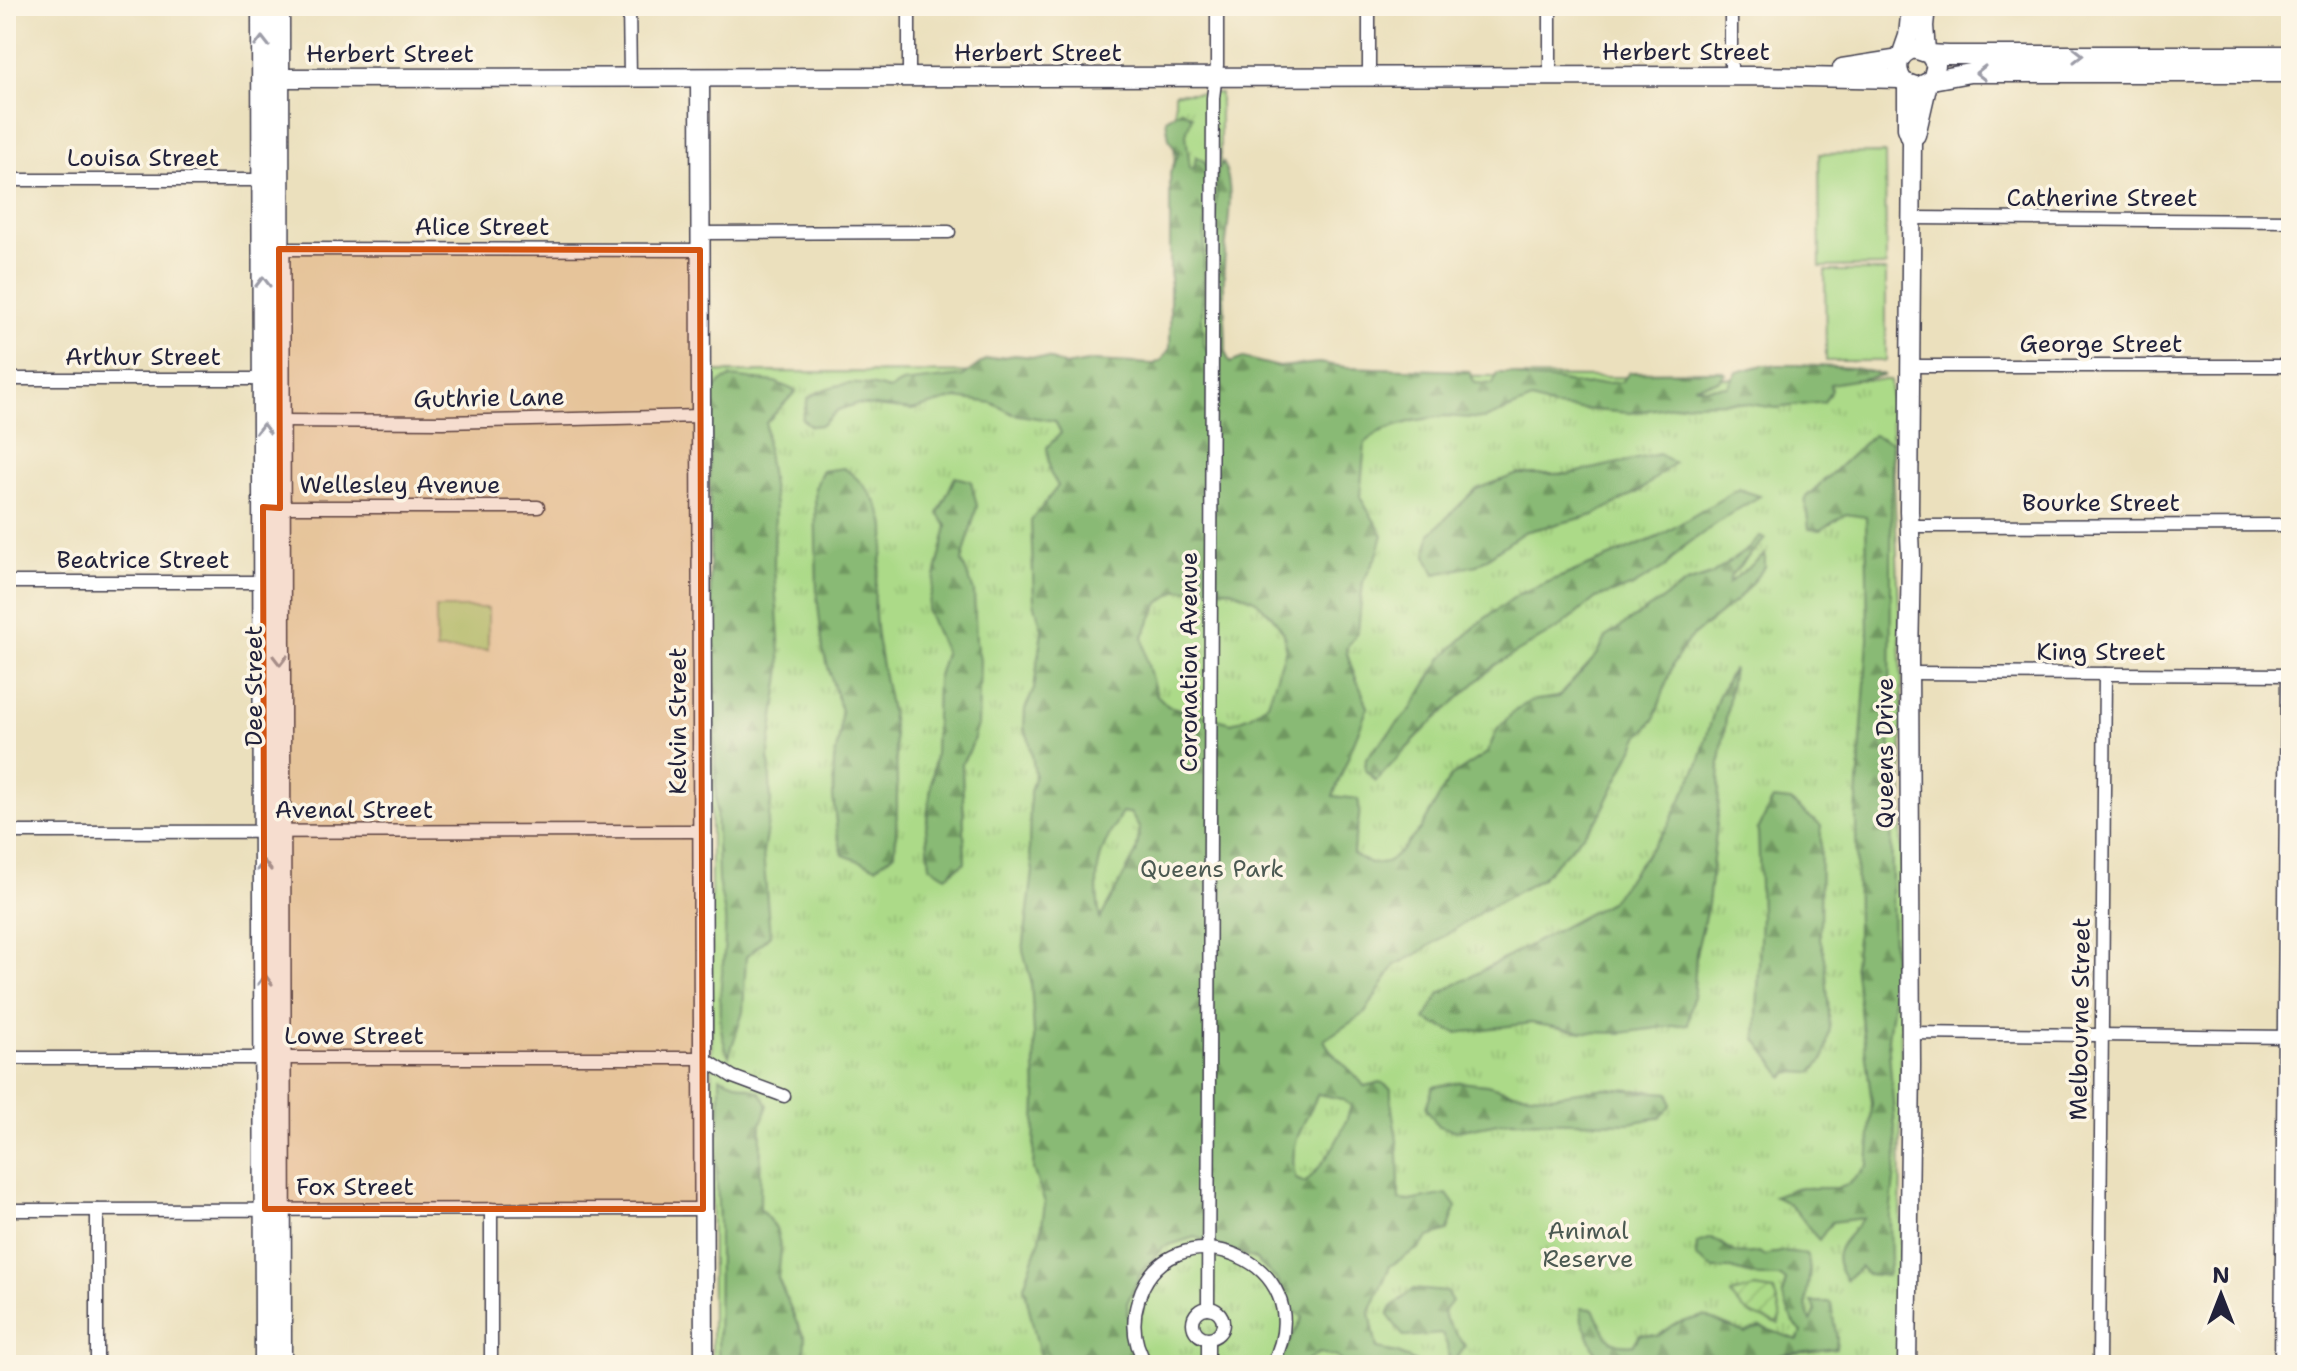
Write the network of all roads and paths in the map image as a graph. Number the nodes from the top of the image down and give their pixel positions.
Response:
1 (262, 6) edge
2 (279, 6) edge
3 (629, 6) edge
4 (909, 6) edge
5 (1217, 6) edge
6 (1369, 6) edge
7 (1550, 6) edge
8 (1731, 6) edge
9 (1911, 6) edge
10 (1926, 6) edge
11 (1928, 52) junction
12 (2291, 55) edge
13 (1900, 59) junction
14 (2163, 64) junction
15 (2291, 73) edge
16 (1369, 76) junction
17 (1550, 76) junction
18 (1731, 76) junction
19 (1813, 76) junction
20 (909, 77) junction
21 (1216, 77) junction
22 (271, 78) junction
23 (630, 78) junction
24 (700, 78) junction
25 (1904, 82) junction
26 (1930, 82) junction
27 (1912, 141) junction
28 (6, 180) edge
29 (271, 180) junction
30 (1912, 218) junction
31 (2291, 221) edge
32 (949, 232) dead end
33 (700, 241) junction
34 (271, 249) junction
35 (1912, 366) junction
36 (2291, 366) edge
37 (6, 379) edge
38 (271, 379) junction
39 (701, 416) junction
40 (279, 421) junction
41 (538, 507) dead end
42 (272, 508) junction
43 (2291, 525) edge
44 (1911, 526) junction
45 (6, 582) edge
46 (272, 582) junction
47 (1911, 673) junction
48 (2105, 674) junction
49 (2289, 675) edge
50 (702, 831) junction
51 (6, 832) edge
52 (272, 832) junction
53 (1911, 1033) junction
54 (2102, 1035) junction
55 (2287, 1036) edge
56 (6, 1058) edge
57 (273, 1058) junction
58 (703, 1058) junction
59 (784, 1096) dead end
60 (273, 1209) junction
61 (491, 1209) junction
62 (703, 1209) junction
63 (6, 1210) edge
64 (97, 1210) junction
65 (1208, 1248) junction
66 (1208, 1308) junction
67 (1208, 1339) junction
68 (97, 1365) edge
69 (265, 1365) edge
70 (281, 1365) edge
71 (491, 1365) edge
72 (704, 1365) edge
73 (1147, 1365) edge
74 (1208, 1365) edge
75 (1272, 1365) edge
76 (1907, 1365) edge
77 (2099, 1365) edge
78 (2281, 1365) edge

22 -> 1 main road, Dee Street
2 - 22 main road, Dee Street
3 - 23 street
4 - 20 street
5 - 21 street, Coronation Avenue
6 - 16 street
7 - 17 street
8 - 18 street
9 - 13 main road
10 - 11 main road
11 - 13 main road, Herbert Street
11 -> 14 main road, Herbert Street
11 - 26 main road
12 - 14 main road, Herbert Street
13 - 19 main road, Herbert Street
13 - 25 main road
14 - 15 main road, Herbert Street
14 -> 26 main road, Herbert Street
16 - 17 main road, Herbert Street
16 - 21 main road, Herbert Street
17 - 18 main road, Herbert Street
18 - 19 main road, Herbert Street
19 - 25 main road, Herbert Street
20 - 21 main road, Herbert Street
20 - 24 main road, Herbert Street
21 - 65 street, Coronation Avenue
22 - 23 main road, Herbert Street
22 - 29 main road, Dee Street
23 - 24 main road, Herbert Street
24 - 33 main road, Kelvin Street
25 - 26 main road, Herbert Street
25 - 27 main road, Queens Drive
26 - 27 main road, Queens Drive
27 - 30 main road, Queens Drive
28 - 29 street, Louisa Street
29 - 34 main road, Dee Street
30 - 31 street, Catherine Street
30 - 35 main road, Queens Drive
32 - 33 street, Alice Street
33 - 34 street, Alice Street
33 - 39 main road, Kelvin Street
34 - 38 main road, Dee Street
35 - 36 street, George Street
35 - 44 main road, Queens Drive
37 - 38 street, Arthur Street
38 - 40 main road, Dee Street
42 -> 38 main road, Dee Street
39 - 40 street, Guthrie Lane
39 - 50 main road, Kelvin Street
40 - 42 main road, Dee Street
41 - 42 street, Wellesley Avenue
42 - 46 main road, Dee Street
43 - 44 street, Bourke Street
44 - 47 main road, Queens Drive
45 - 46 street, Beatrice Street
46 - 52 main road, Dee Street
47 - 48 street, King Street
47 - 53 main road, Queens Drive
48 - 49 street, King Street
48 - 54 street, Melbourne Street
49 - 55 street
50 - 52 street, Avenal Street
50 - 58 main road, Kelvin Street
51 - 52 street, Avenal Street
52 - 57 main road, Dee Street
53 - 54 street
53 - 76 main road, Queens Drive
54 - 55 street
54 - 77 street, Melbourne Street
55 - 78 street
56 - 57 street, Lowe Street
57 - 58 street, Lowe Street
57 - 60 main road, Dee Street
58 - 59 street
58 - 62 main road, Kelvin Street
60 - 61 street, Fox Street
60 - 64 street, Fox Street
60 - 69 main road, Dee Street
60 - 70 main road, Dee Street
61 - 62 street, Fox Street
61 - 71 street
62 - 72 main road, Kelvin Street
63 - 64 street, Fox Street
64 - 68 street
65 - 66 street, Coronation Avenue
65 - 73 street
65 - 75 street
66 - 67 street
66 - 67 street
67 - 74 street

